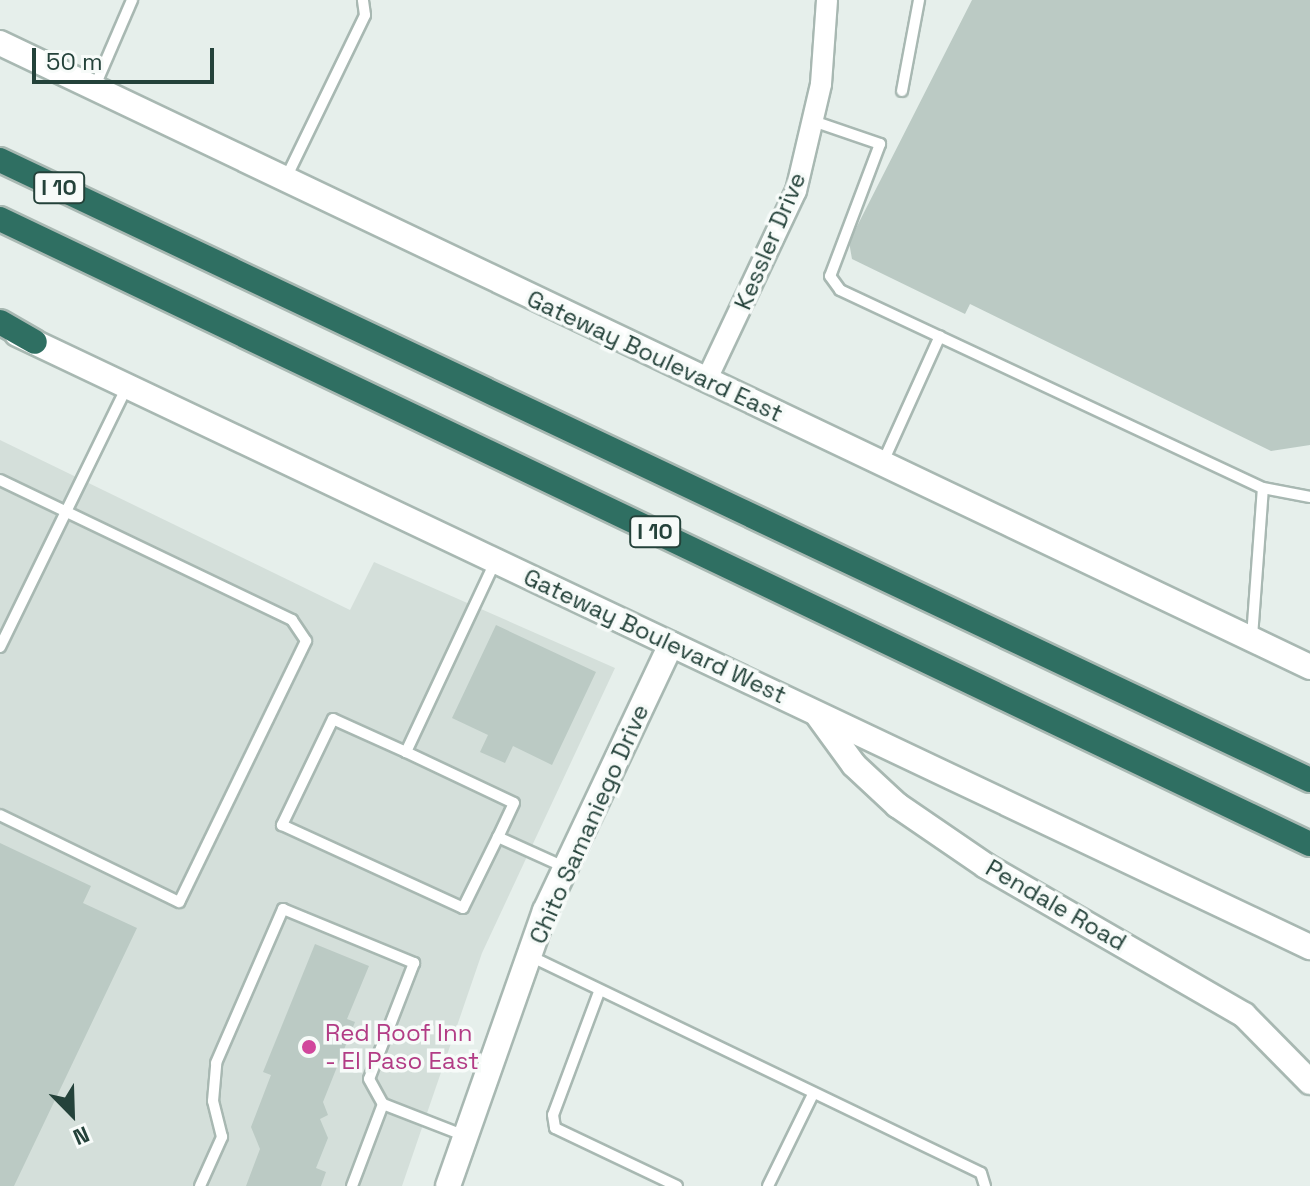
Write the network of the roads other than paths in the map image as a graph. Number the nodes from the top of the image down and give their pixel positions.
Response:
1 (132, 0) edge
2 (363, 0) edge
3 (827, 0) edge
4 (919, 0) edge
5 (0, 43) edge
6 (94, 88) junction
7 (902, 91) dead end
8 (813, 121) junction
9 (0, 142) edge
10 (0, 160) edge
11 (285, 179) junction
12 (119, 216) junction
13 (0, 219) edge
14 (0, 324) edge
15 (940, 336) junction
16 (35, 342) joint
17 (706, 381) junction
18 (127, 386) junction
19 (882, 464) junction
20 (0, 480) edge
21 (1263, 488) junction
22 (1310, 497) edge
23 (66, 511) junction
24 (496, 561) junction
25 (1252, 639) junction
26 (671, 644) junction
27 (0, 647) edge
28 (1310, 667) edge
29 (815, 712) junction
30 (406, 752) junction
31 (1310, 780) edge
32 (0, 815) edge
33 (498, 837) junction
34 (1310, 844) edge
35 (565, 868) junction
36 (1310, 947) edge
37 (530, 956) junction
38 (599, 992) junction
39 (1310, 1082) edge
40 (813, 1094) junction
41 (383, 1104) junction
42 (465, 1136) junction
43 (200, 1186) edge
44 (352, 1186) edge
45 (448, 1186) edge
46 (677, 1186) edge
47 (768, 1186) edge
48 (985, 1186) edge

1 - 6 lane
2 - 11 lane
3 - 8 street, Kessler Drive
4 - 7 lane
5 - 6 main road, Gateway Boulevard East
6 - 11 main road, Gateway Boulevard East
8 - 15 lane
8 - 17 street, Kessler Drive
9 - 12 highway
10 - 12 highway, I 10
11 - 17 main road, Gateway Boulevard East
12 - 31 highway, I 10
13 - 34 highway, I 10
14 - 16 highway
15 - 19 lane
15 - 21 lane
16 - 18 main road, Gateway Boulevard West
17 - 19 main road, Gateway Boulevard East
18 - 23 lane
18 - 24 main road, Gateway Boulevard West
19 - 25 main road, Gateway Boulevard East
20 - 23 lane
21 - 22 lane
21 - 25 lane
23 - 27 lane
23 - 32 lane
24 - 26 main road, Gateway Boulevard West
24 - 30 lane
25 - 28 main road, Gateway Boulevard East
26 - 29 main road, Gateway Boulevard West
26 - 35 main road, Chito Samaniego Drive
29 - 36 main road, Gateway Boulevard West
29 - 39 main road, Pendale Road
30 - 33 lane
30 - 33 lane
33 - 35 lane
35 - 37 main road, Chito Samaniego Drive
37 - 38 lane
37 - 42 main road, Chito Samaniego Drive
38 - 40 lane
38 - 46 lane
40 - 47 lane
40 - 48 lane
41 - 42 lane
41 - 43 lane
41 - 44 lane
42 - 45 main road, Chito Samaniego Drive

